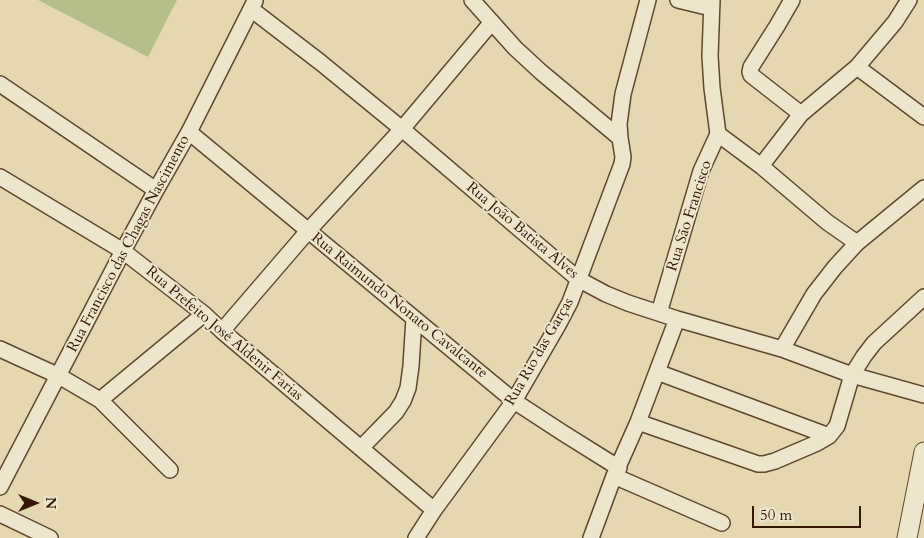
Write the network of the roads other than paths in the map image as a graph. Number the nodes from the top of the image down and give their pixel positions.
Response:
1 (648, 0) edge
2 (678, 0) edge
3 (792, 0) edge
4 (909, 0) edge
5 (480, 3) edge
6 (253, 4) edge
7 (711, 4) edge
8 (492, 22) junction
9 (857, 67) junction
10 (0, 84) edge
11 (801, 114) junction
12 (924, 118) edge
13 (402, 129) junction
14 (189, 132) junction
15 (718, 134) junction
16 (620, 138) junction
17 (761, 166) junction
18 (0, 177) edge
19 (924, 188) edge
20 (156, 190) junction
21 (308, 231) junction
22 (857, 243) junction
23 (123, 250) junction
24 (578, 279) junction
25 (924, 298) edge
26 (659, 313) junction
27 (204, 314) junction
28 (414, 318) junction
29 (677, 319) junction
30 (222, 331) junction
31 (782, 349) junction
32 (0, 350) edge
33 (657, 372) junction
34 (852, 375) junction
35 (58, 376) junction
36 (924, 395) edge
37 (100, 400) junction
38 (514, 401) junction
39 (638, 422) junction
40 (829, 436) junction
41 (361, 448) junction
42 (924, 452) edge
43 (170, 470) dead end
44 (616, 472) junction
45 (0, 487) edge
46 (434, 510) junction
47 (0, 514) edge
48 (722, 522) dead end
49 (50, 538) edge
50 (416, 538) edge
51 (591, 538) edge
52 (906, 538) edge

1 - 16 street, Rua Rio das Garças
2 - 7 street
3 - 11 street
4 - 9 street
5 - 8 street
6 - 13 street, Rua João Batista Alves
6 - 14 street, Rua Francisco das Chagas Nascimento
7 - 15 street
8 - 13 street
8 - 16 street
9 - 11 street
9 - 12 street
10 - 20 street
11 - 17 street
13 - 21 street
13 - 24 street, Rua João Batista Alves
14 - 20 street, Rua Francisco das Chagas Nascimento
14 - 21 street, Rua Raimundo Nonato Cavalcante
15 - 17 street
15 - 26 street, Rua São Francisco
16 - 24 street, Rua Rio das Garças
17 - 22 street
18 - 23 street, Rua Prefeito José Aldenir Farias
19 - 22 street
20 - 23 street, Rua Francisco das Chagas Nascimento
21 - 28 street, Rua Raimundo Nonato Cavalcante
21 - 30 street
22 - 31 street
23 - 27 street, Rua Prefeito José Aldenir Farias
23 - 35 street, Rua Francisco das Chagas Nascimento
24 - 26 street, Rua João Batista Alves
24 - 38 street, Rua Rio das Garças
25 - 34 street
26 - 29 street, Rua João Batista Alves
27 - 30 street, Rua Prefeito José Aldenir Farias
27 - 37 street
28 - 38 street, Rua Raimundo Nonato Cavalcante
28 - 41 street
29 - 31 street, Rua João Batista Alves
29 - 33 street
30 - 41 street, Rua Prefeito José Aldenir Farias
31 - 34 street, Rua João Batista Alves
32 - 35 street
33 - 39 street
33 - 40 street
34 - 36 street, Rua João Batista Alves
34 - 40 street
35 - 37 street
35 - 45 street, Rua Francisco das Chagas Nascimento
37 - 43 street
38 - 44 street, Rua Raimundo Nonato Cavalcante
38 - 46 street, Rua Rio das Garças
39 - 40 street
39 - 44 street
41 - 46 street, Rua Prefeito José Aldenir Farias
42 - 52 street
44 - 48 street, Rua Raimundo Nonato Cavalcante
44 - 51 street
46 - 50 street, Rua Rio das Garças
47 - 49 street

